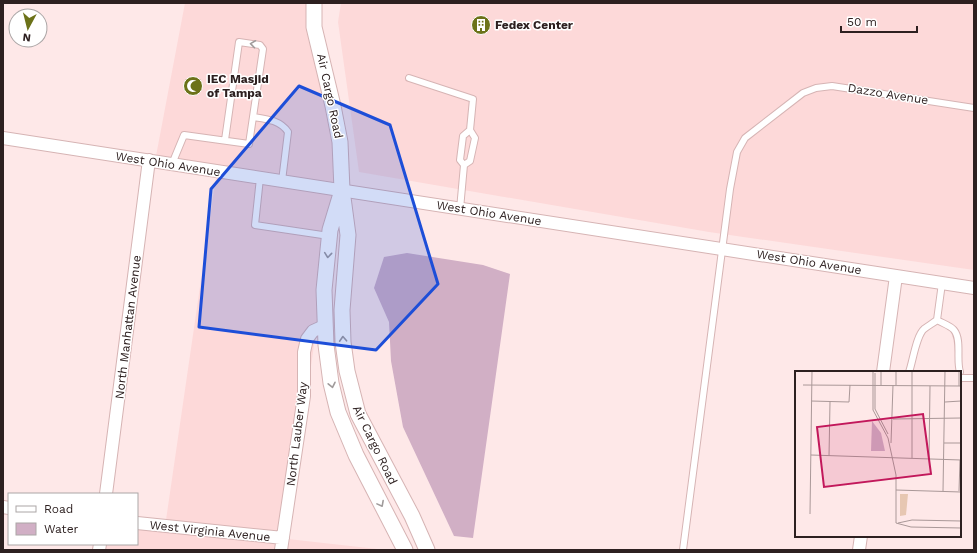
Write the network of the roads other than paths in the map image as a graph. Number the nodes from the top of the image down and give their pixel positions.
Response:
1 (314, 3) edge
2 (409, 78) dead end
3 (974, 108) edge
4 (252, 118) junction
5 (470, 130) junction
6 (3, 138) edge
7 (225, 140) junction
8 (149, 160) junction
9 (172, 164) junction
10 (464, 165) junction
11 (260, 178) junction
12 (282, 181) junction
13 (342, 190) junction
14 (460, 209) junction
15 (330, 236) junction
16 (722, 249) junction
17 (896, 276) junction
18 (942, 283) junction
19 (974, 288) edge
20 (937, 320) junction
21 (324, 326) junction
22 (883, 371) edge
23 (910, 371) edge
24 (959, 371) edge
25 (961, 376) edge
26 (974, 378) edge
27 (106, 493) edge
28 (138, 523) edge
29 (861, 537) edge
30 (282, 544) edge
31 (405, 550) edge
32 (427, 550) edge
33 (683, 550) edge
34 (859, 550) edge

1 - 13 street, Air Cargo Road
2 - 5 lane
3 - 16 lane, Dazzo Avenue
4 - 7 lane
4 -> 7 lane
4 - 12 lane
5 - 10 lane
5 - 10 lane
6 - 8 street, West Ohio Avenue
7 - 9 lane
8 - 9 street, West Ohio Avenue
8 - 27 street, North Manhattan Avenue
9 - 11 street, West Ohio Avenue
10 - 14 lane
11 - 12 street, West Ohio Avenue
11 - 15 lane
12 - 13 street, West Ohio Avenue
13 - 14 street, West Ohio Avenue
13 - 15 street, Air Cargo Road
32 -> 13 street, Air Cargo Road
14 - 16 street, West Ohio Avenue
15 -> 21 street, Air Cargo Road
16 - 17 street, West Ohio Avenue
16 - 33 lane
17 - 18 street, West Ohio Avenue
17 - 22 street
18 - 19 street, West Ohio Avenue
18 - 20 lane
20 - 23 lane
20 - 24 lane
21 - 30 street, North Lauber Way
21 -> 31 street, Air Cargo Road
25 - 26 lane
28 - 30 street, West Virginia Avenue
29 - 34 street

